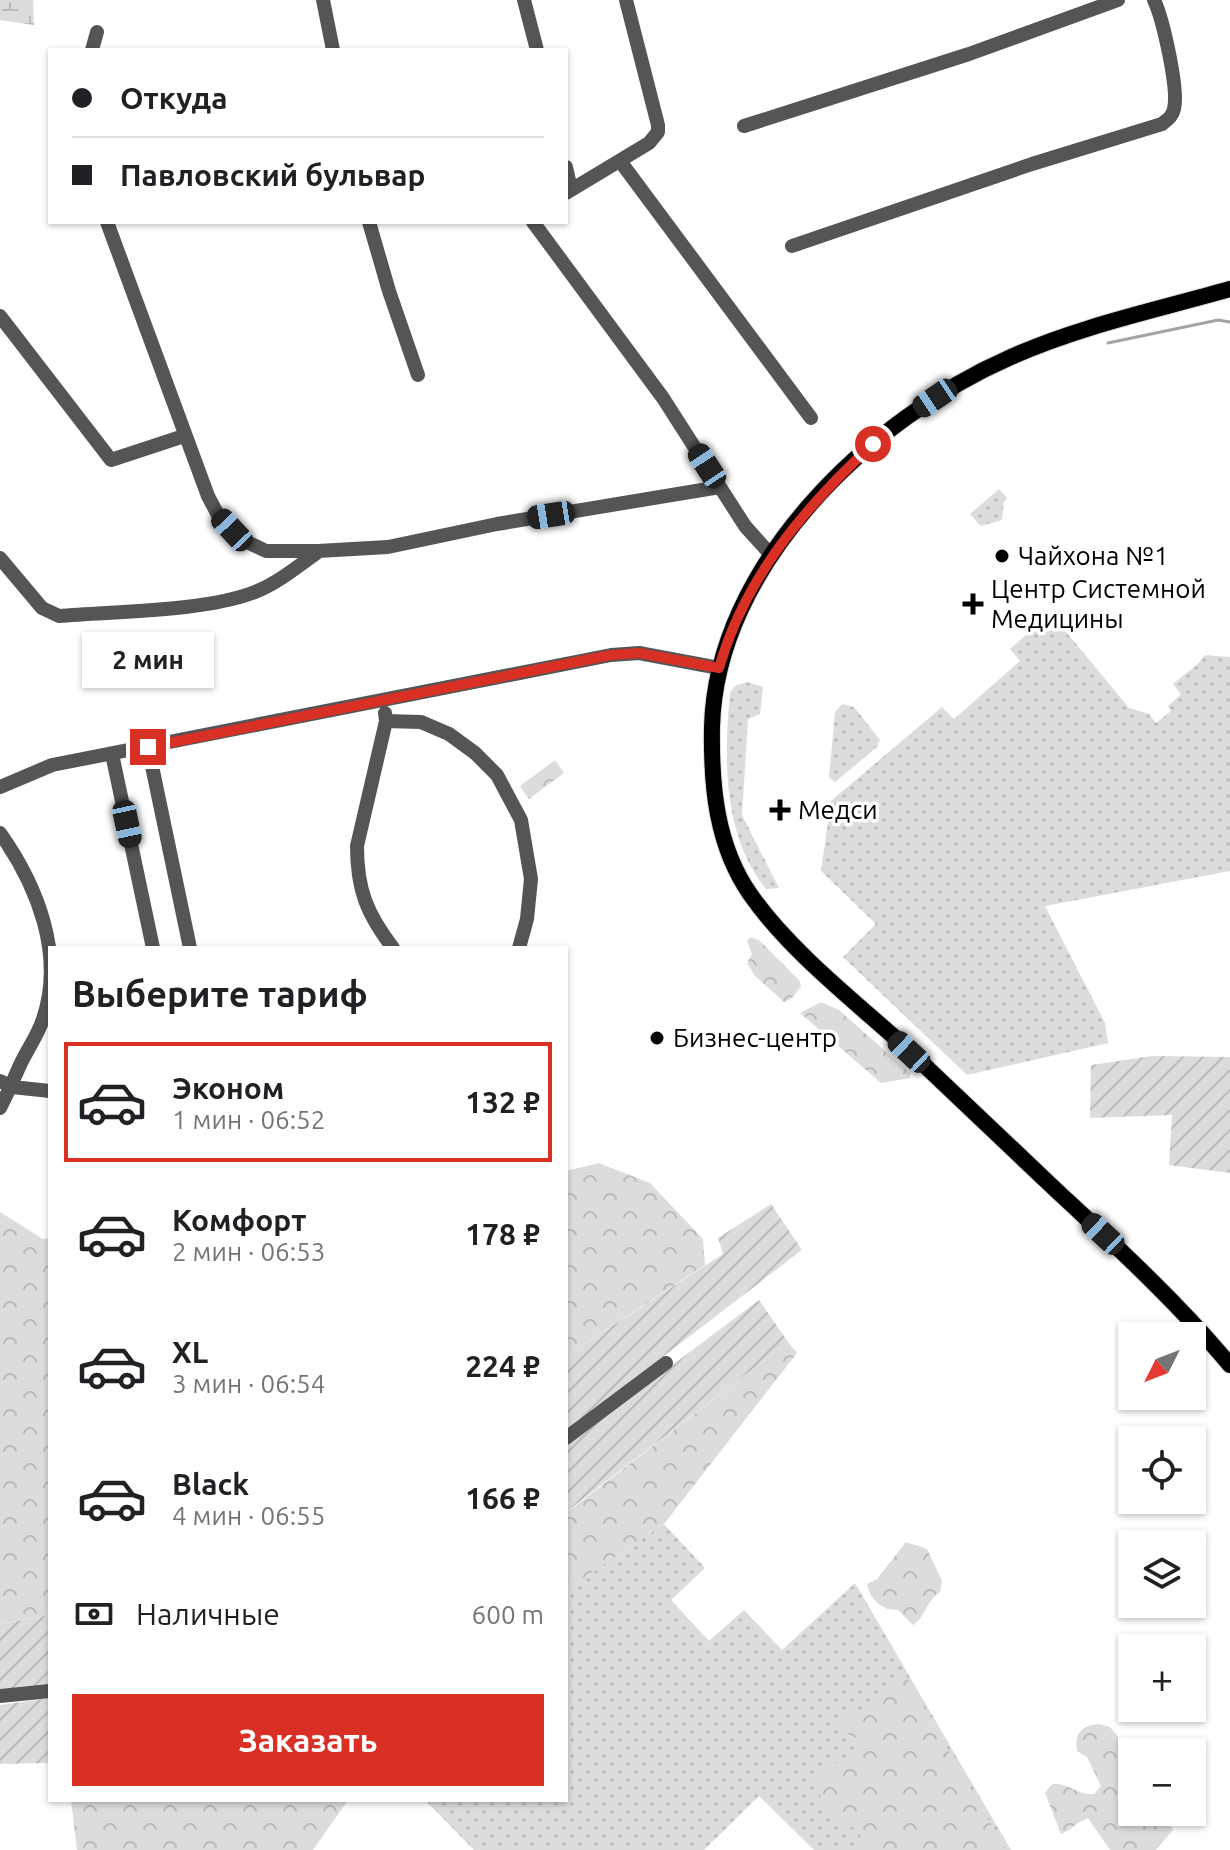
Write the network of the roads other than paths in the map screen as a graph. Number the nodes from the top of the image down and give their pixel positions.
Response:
1 (323, 0) edge
2 (524, 0) edge
3 (626, 0) edge
4 (1118, 0) edge
5 (1154, 0) edge
6 (97, 32) dead end
7 (93, 48) edge
8 (333, 48) edge
9 (536, 48) edge
10 (744, 126) dead end
11 (620, 161) junction
12 (569, 191) edge
13 (108, 224) edge
14 (370, 224) edge
15 (534, 224) edge
16 (792, 246) dead end
17 (1230, 289) edge
18 (0, 316) edge
19 (418, 375) dead end
20 (811, 418) dead end
21 (184, 436) junction
22 (720, 487) junction
23 (318, 551) junction
24 (772, 556) junction
25 (0, 558) edge
26 (719, 668) junction
27 (381, 700) junction
28 (386, 721) junction
29 (148, 747) junction
30 (112, 754) junction
31 (0, 787) edge
32 (0, 833) edge
33 (49, 946) edge
34 (153, 946) edge
35 (190, 946) edge
36 (392, 946) edge
37 (520, 946) edge
38 (48, 992) edge
39 (6, 1084) edge
40 (48, 1091) edge
41 (0, 1108) edge
42 (666, 1363) dead end
43 (1230, 1365) edge
44 (568, 1436) edge
45 (48, 1691) edge
46 (0, 1696) edge

1 - 8 street
2 - 9 street
3 - 11 street
4 - 10 street
5 - 16 street
6 - 7 street
11 - 12 street
11 - 20 street
13 - 21 street
14 - 19 street
15 - 22 street
17 - 24 main road
18 - 21 street
21 - 23 street
22 - 23 street
22 - 24 street
23 - 25 street
24 - 26 main road
26 - 27 street
26 - 43 main road
27 - 28 street
27 - 29 street
28 - 36 street
28 - 37 street
29 - 30 street
29 - 35 street
30 - 31 street
30 - 34 street
32 - 33 street
38 - 39 street
39 - 40 street
39 - 41 street
42 - 44 street
45 - 46 street

